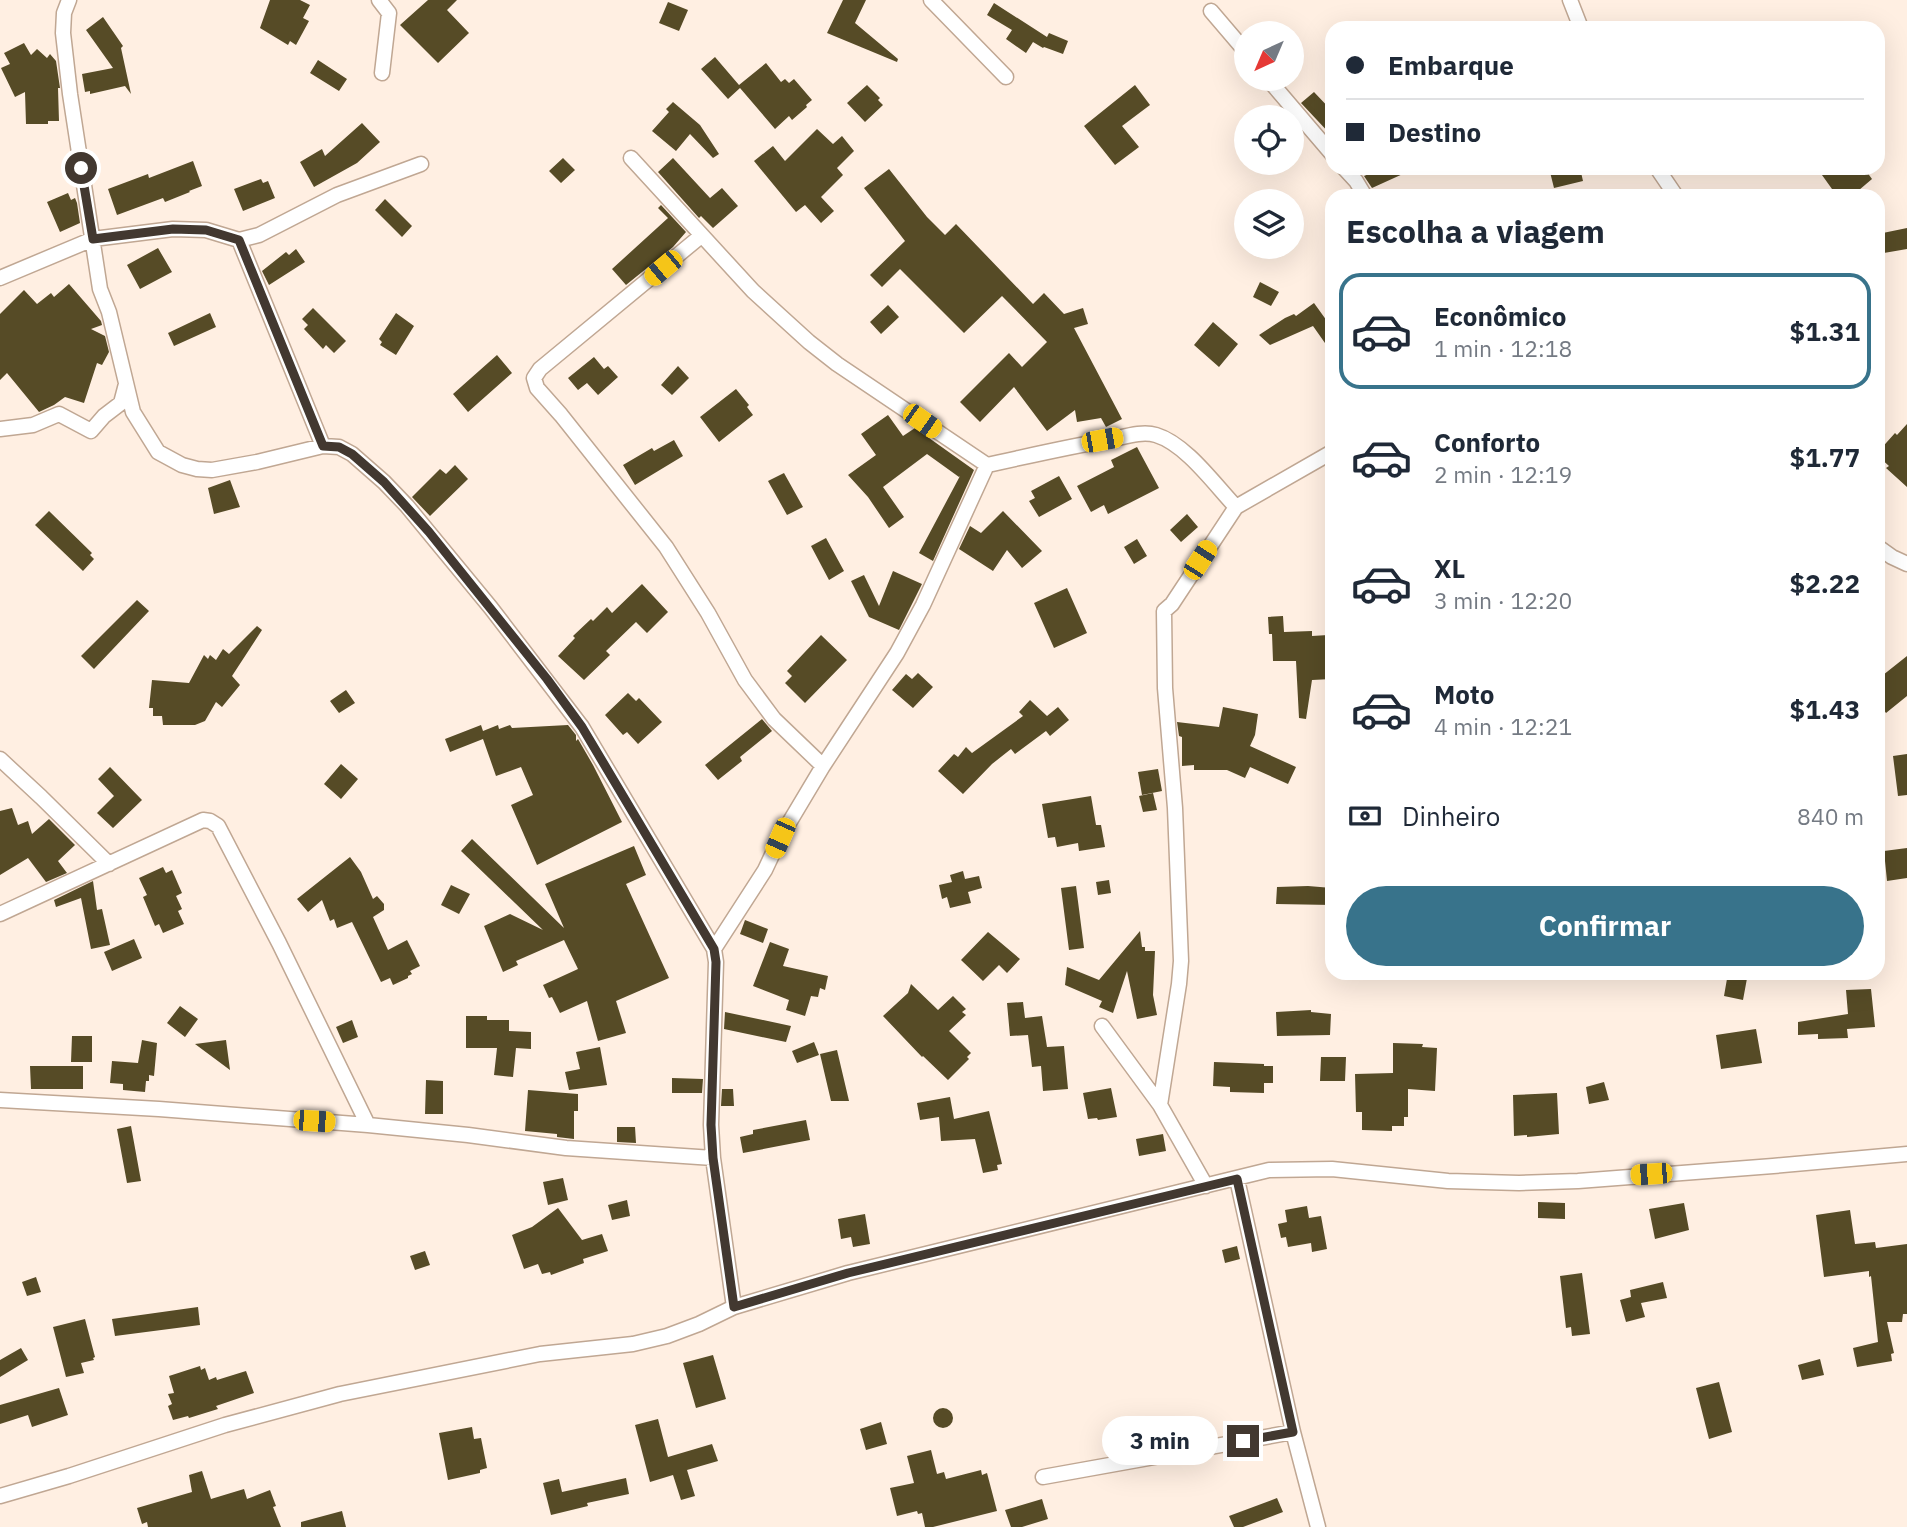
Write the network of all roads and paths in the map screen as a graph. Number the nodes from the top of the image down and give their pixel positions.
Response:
1 (69, 0) edge
2 (379, 0) edge
3 (931, 0) edge
4 (1586, 0) edge
5 (1571, 3) edge
6 (1211, 11) dead end
7 (1578, 21) edge
8 (1234, 38) edge
9 (382, 73) dead end
10 (1006, 77) dead end
11 (1278, 91) edge
12 (1325, 146) edge
13 (631, 158) dead end
14 (421, 164) dead end
15 (701, 236) junction
16 (93, 239) junction
17 (239, 240) junction
18 (0, 278) edge
19 (127, 381) junction
20 (0, 429) edge
21 (323, 446) junction
22 (1325, 456) edge
23 (987, 465) junction
24 (1236, 507) junction
25 (1885, 558) edge
26 (1907, 564) edge
27 (0, 759) edge
28 (823, 766) junction
29 (109, 864) junction
30 (0, 914) edge
31 (714, 949) junction
32 (1102, 1026) dead end
33 (0, 1100) edge
34 (1160, 1105) junction
35 (368, 1125) junction
36 (1907, 1154) edge
37 (713, 1158) junction
38 (1237, 1179) junction
39 (1206, 1186) junction
40 (734, 1307) junction
41 (1293, 1432) junction
42 (1042, 1477) dead end
43 (0, 1496) edge
44 (1318, 1527) edge

1 - 16 street
2 - 9 street
3 - 10 street
4 - 5 street
5 - 7 street
6 - 8 street
11 - 12 street
13 - 15 street
14 - 17 street
15 - 23 street
15 - 28 street
16 - 17 street
16 - 18 street
16 - 19 street
17 - 21 street
19 - 20 street
19 - 21 street
21 - 31 street
22 - 24 street
23 - 24 street
23 - 28 street
24 - 34 street
25 - 26 street
27 - 29 street
28 - 31 street
29 - 30 street
29 - 35 street
31 - 37 street
32 - 34 street
33 - 35 street
34 - 39 street
35 - 37 street
36 - 38 street
37 - 40 street
38 - 39 street
38 - 41 street
39 - 40 street
40 - 43 street
41 - 42 street
41 - 44 street

